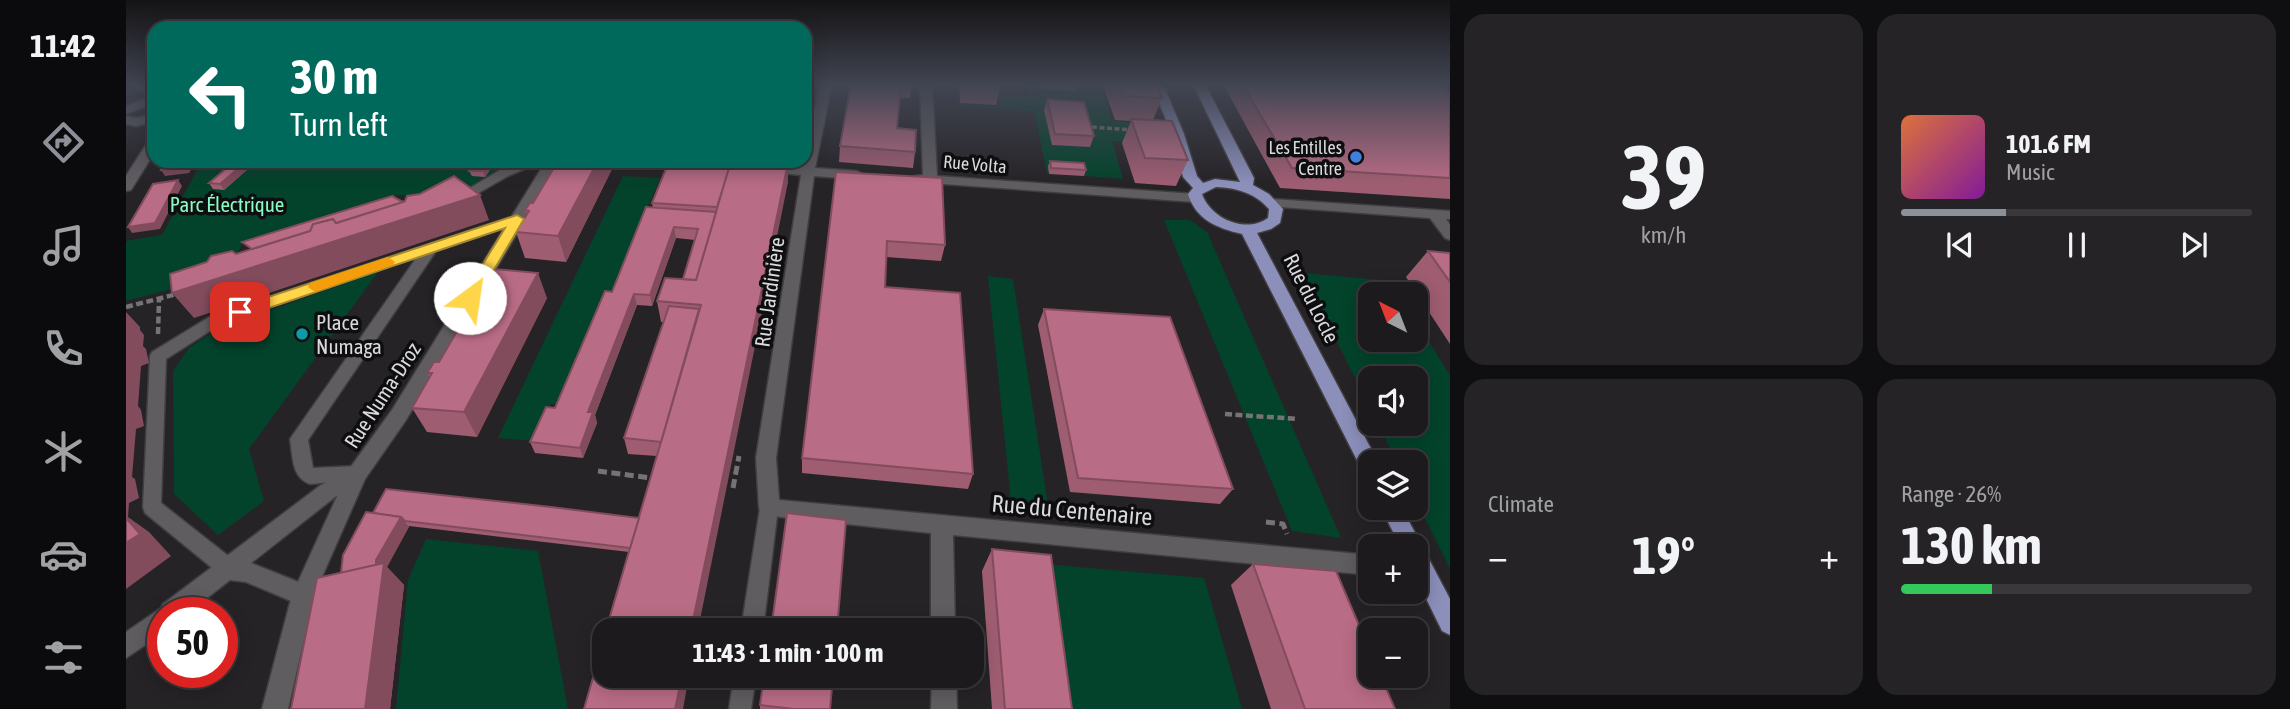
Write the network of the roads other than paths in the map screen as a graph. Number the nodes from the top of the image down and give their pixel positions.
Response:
1 (927, 117) edge
2 (1171, 117) edge
3 (1216, 117) edge
4 (147, 119) edge
5 (126, 120) edge
6 (147, 154) edge
7 (518, 168) edge
8 (549, 168) edge
9 (766, 168) edge
10 (808, 168) edge
11 (808, 171) junction
12 (876, 176) edge
13 (903, 178) edge
14 (930, 180) junction
15 (126, 187) edge
16 (1246, 187) junction
17 (1198, 193) junction
18 (1272, 203) junction
19 (438, 209) edge
20 (1434, 214) junction
21 (1450, 215) edge
22 (517, 219) junction
23 (1247, 228) junction
24 (1450, 235) edge
25 (431, 247) junction
26 (1362, 450) edge
27 (357, 474) junction
28 (769, 508) junction
29 (942, 524) junction
30 (1358, 564) edge
31 (229, 569) junction
32 (1428, 583) edge
33 (303, 595) junction
34 (191, 597) edge
35 (754, 618) edge
36 (943, 618) edge
37 (1450, 623) edge
38 (147, 631) edge
39 (126, 646) edge
40 (743, 688) edge
41 (944, 688) edge
42 (275, 709) edge
43 (740, 709) edge
44 (944, 709) edge

1 - 14 street
2 - 17 main road
3 - 16 main road
4 - 5 street
6 - 15 street
7 - 19 lane
8 - 22 street, Rue Numa-Droz
9 - 11 street
10 - 11 street, Rue Jardinière
11 - 12 street
11 - 28 street, Rue Jardinière
13 - 14 street, Rue Volta
14 - 17 street, Rue Volta
16 - 17 main road
16 - 18 main road
17 - 23 main road
18 - 20 street
18 - 23 main road
20 - 21 street
20 - 24 street
22 - 25 lane
22 - 27 street, Rue Numa-Droz
23 - 26 main road, Rue du Locle
25 - 27 lane
25 - 31 lane
27 - 31 street
27 - 33 street
28 - 29 street, Rue du Centenaire
28 - 35 lane
29 - 30 street, Rue du Centenaire
29 - 36 street
31 - 33 street
31 - 34 street
32 - 37 main road
33 - 42 street
38 - 39 street
40 - 43 lane
41 - 44 street

